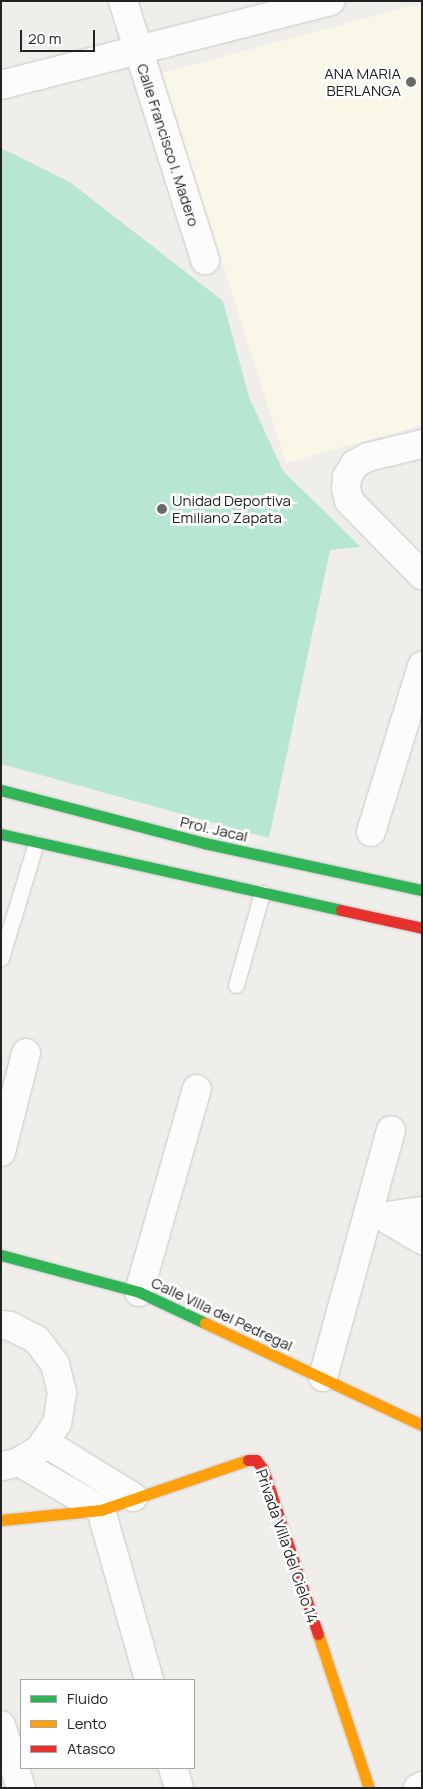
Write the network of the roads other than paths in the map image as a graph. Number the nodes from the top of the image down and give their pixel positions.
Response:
1 (122, 1) edge
2 (330, 1) edge
3 (138, 50) junction
4 (1, 85) edge
5 (205, 260) dead end
6 (422, 444) edge
7 (422, 575) edge
8 (422, 666) edge
9 (1, 790) edge
10 (371, 832) dead end
11 (1, 834) edge
12 (36, 843) junction
13 (422, 890) edge
14 (262, 893) junction
15 (422, 928) edge
16 (1, 958) edge
17 (236, 985) dead end
18 (26, 1053) dead end
19 (197, 1089) dead end
20 (391, 1130) dead end
21 (1, 1152) edge
22 (422, 1211) edge
23 (378, 1213) junction
24 (422, 1240) edge
25 (1, 1255) edge
26 (138, 1292) junction
27 (1, 1325) edge
28 (323, 1377) junction
29 (422, 1425) edge
30 (44, 1442) junction
31 (10, 1464) edge
32 (133, 1497) junction
33 (101, 1510) junction
34 (1, 1520) edge
35 (148, 1679) edge
36 (1, 1725) edge
37 (173, 1769) edge
38 (422, 1786) edge
39 (21, 1788) edge
40 (179, 1788) edge
41 (369, 1788) edge
42 (418, 1788) edge

1 - 3 street, Calle Francisco I. Madero
2 - 3 street
3 - 4 street
3 - 5 street, Calle Francisco I. Madero
6 - 7 street
8 - 10 street
9 - 13 street, Prol. Jacal
11 - 12 street
12 - 14 street
12 - 16 lane
14 - 15 street
14 - 17 lane
18 - 21 street
19 - 26 street
20 - 23 street
22 - 23 street
23 - 24 street
23 - 28 street
25 - 26 street, Calle Villa del Pedregal
26 - 28 street, Calle Villa del Pedregal
27 - 30 street
28 - 29 street, Calle Villa del Pedregal
30 - 31 street
30 - 32 street
31 - 33 street
32 - 33 street, Privada Villa del Cielo 14
32 - 41 street, Privada Villa del Cielo 14
33 - 34 street, Privada Villa del Cielo 14
33 - 35 street
36 - 39 street
37 - 40 street
38 - 42 street

